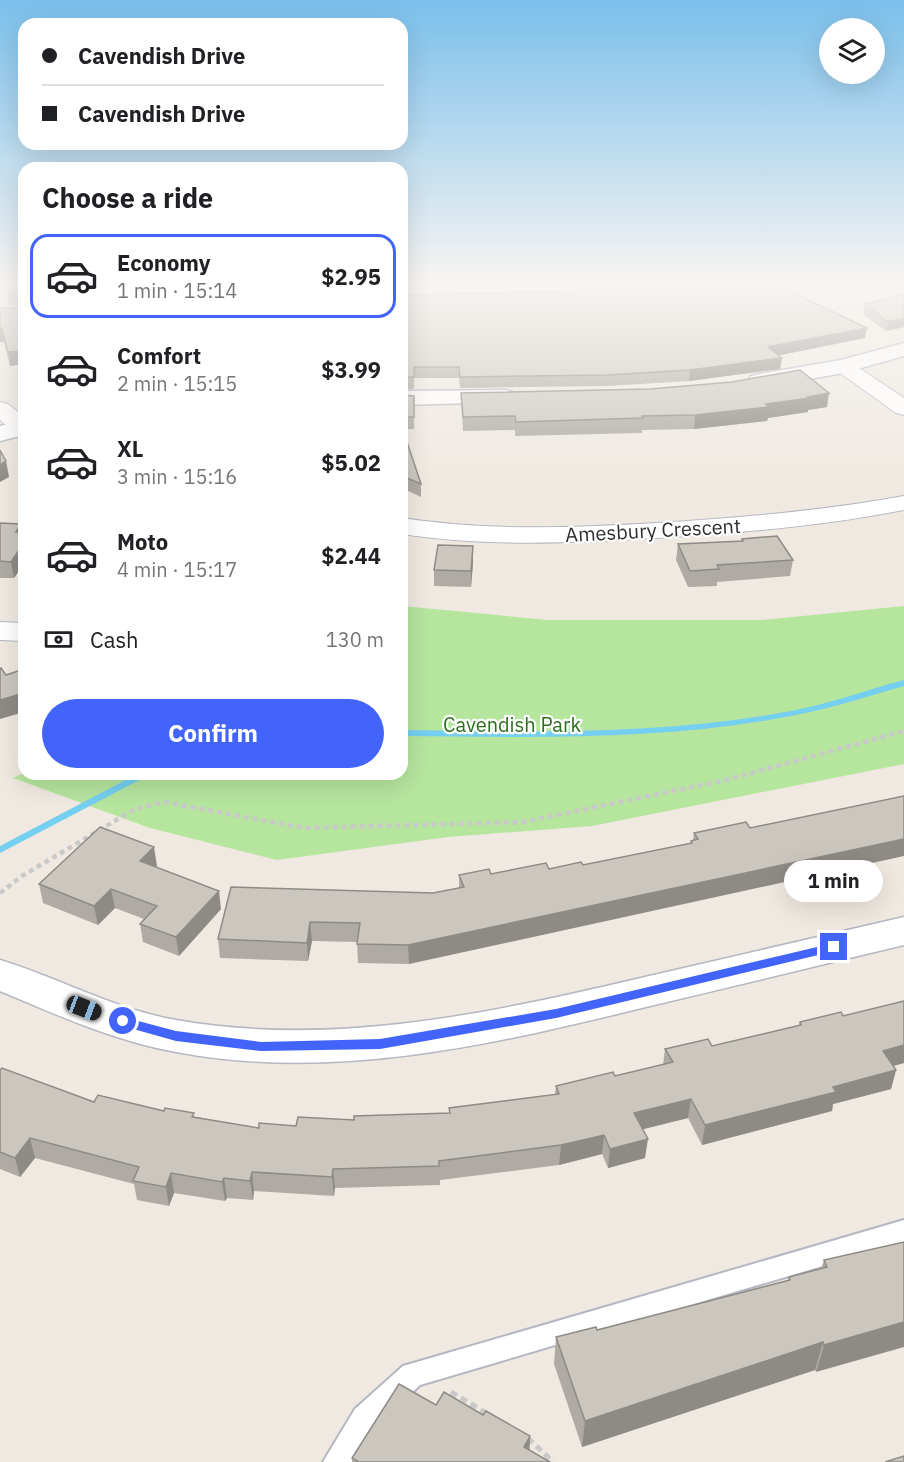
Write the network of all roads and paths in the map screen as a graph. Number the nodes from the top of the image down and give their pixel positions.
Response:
1 (900, 350) edge
2 (843, 366) junction
3 (742, 384) edge
4 (529, 397) edge
5 (408, 398) edge
6 (904, 408) edge
7 (0, 409) edge
8 (15, 429) edge
9 (904, 504) edge
10 (408, 527) edge
11 (0, 631) edge
12 (18, 632) edge
13 (904, 731) edge
14 (0, 893) edge
15 (904, 931) edge
16 (0, 975) edge
17 (904, 1231) edge
18 (412, 1375) junction
19 (498, 1419) edge
20 (526, 1435) edge
21 (337, 1462) edge
22 (554, 1462) edge

1 - 2 street
2 - 3 street
2 - 6 street
4 - 5 street
7 - 8 street
9 - 10 street, Amesbury Crescent
11 - 12 street
13 - 14 path
15 - 16 street
17 - 18 lane
18 - 19 path
18 - 21 lane
20 - 22 path

